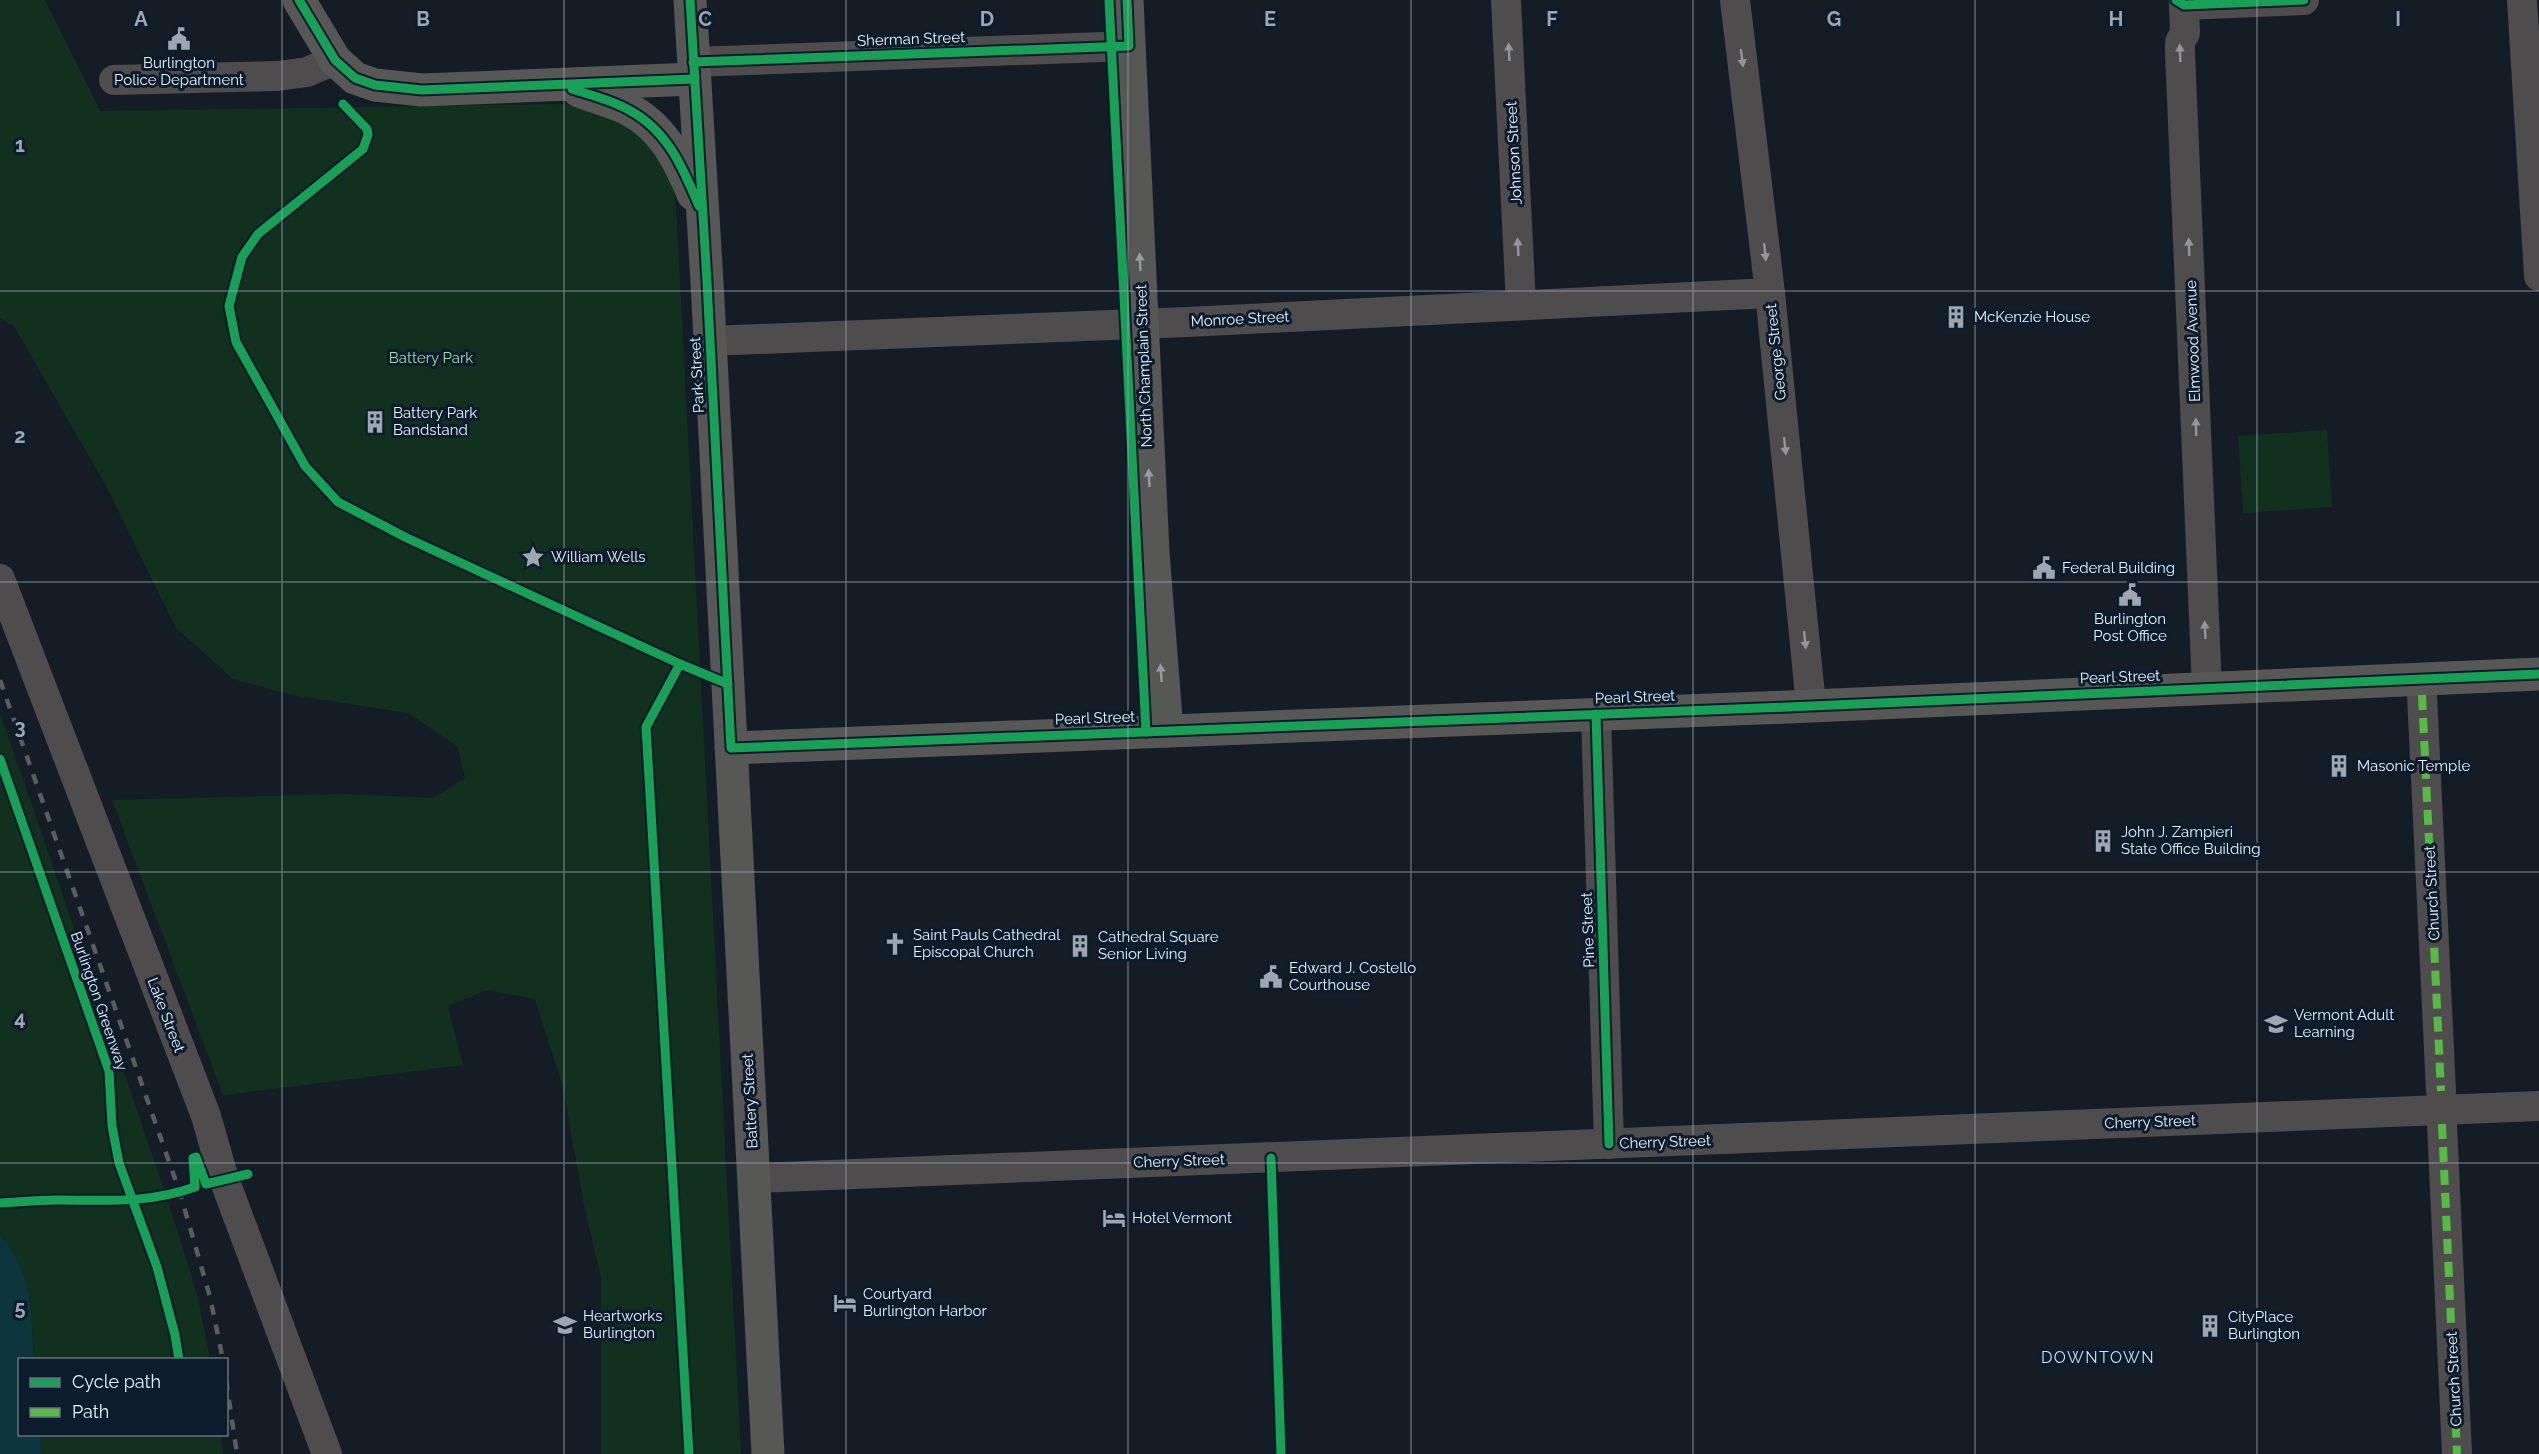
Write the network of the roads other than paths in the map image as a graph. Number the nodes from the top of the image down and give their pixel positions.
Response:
1 (299, 0) edge
2 (690, 0) edge
3 (1127, 0) edge
4 (1506, 0) edge
5 (1735, 0) edge
6 (2304, 0) edge
7 (2522, 0) edge
8 (2180, 2) edge
9 (1129, 46) junction
10 (335, 60) junction
11 (694, 71) junction
12 (114, 80) dead end
13 (564, 86) junction
14 (703, 217) junction
15 (2539, 276) edge
16 (1770, 292) junction
17 (1521, 305) junction
18 (1142, 324) junction
19 (710, 341) junction
20 (0, 579) edge
21 (2539, 674) edge
22 (2207, 689) junction
23 (2422, 695) dead end
24 (1811, 705) junction
25 (1596, 714) junction
26 (1167, 731) junction
27 (732, 748) junction
28 (2441, 1091) dead end
29 (2539, 1106) edge
30 (2442, 1124) dead end
31 (1609, 1144) junction
32 (754, 1178) junction
33 (327, 1454) edge
34 (768, 1454) edge
35 (2457, 1454) edge

1 - 10 main road, Sherman Street
2 - 11 main road, Park Street
3 - 9 main road, North Champlain Street
17 -> 4 street, Johnson Street
5 -> 16 street, George Street
6 - 8 street
7 - 15 street
22 -> 8 street, Elmwood Avenue
9 - 11 street, Sherman Street
18 -> 9 main road, North Champlain Street
10 - 12 street
10 - 13 main road, Sherman Street
11 - 13 main road, Sherman Street
11 - 14 main road, Park Street
13 - 14 main road, Sherman Street
14 - 19 main road, Park Street
16 - 17 street, Monroe Street
16 -> 24 street, George Street
17 - 18 street, Monroe Street
18 - 19 street, Monroe Street
26 -> 18 main road, North Champlain Street
19 - 27 main road, Park Street
20 - 33 street, Lake Street
21 - 22 main road, Pearl Street
22 - 24 main road, Pearl Street
23 - 28 street, Church Street
24 - 25 main road, Pearl Street
25 - 26 main road, Pearl Street
25 - 31 street, Pine Street
26 - 27 main road, Pearl Street
27 - 32 main road, Battery Street
29 - 31 street, Cherry Street
30 - 35 street, Church Street
31 - 32 street, Cherry Street
32 - 34 main road, Battery Street

